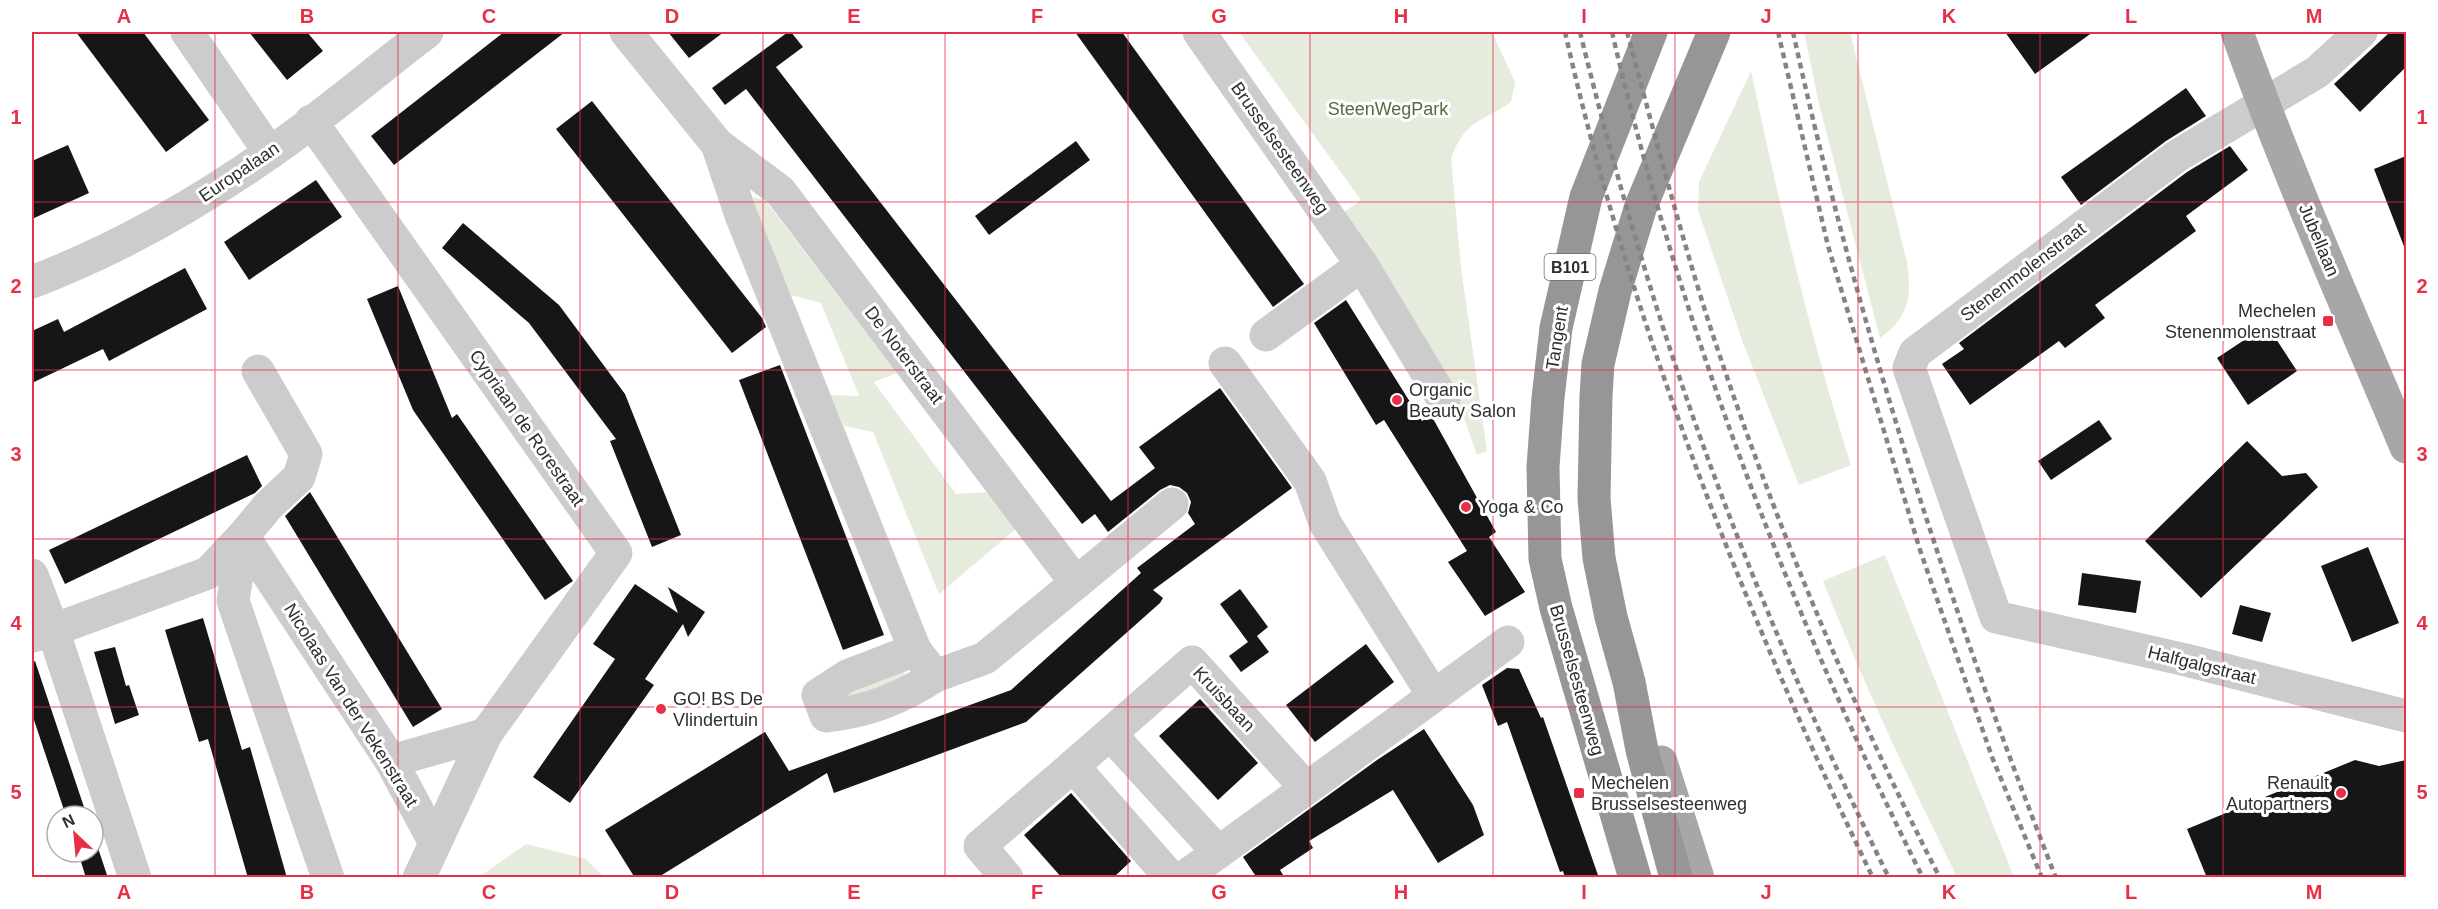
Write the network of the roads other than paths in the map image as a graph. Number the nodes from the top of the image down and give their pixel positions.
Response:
1 (188, 32) edge
2 (427, 32) edge
3 (626, 32) edge
4 (1199, 32) edge
5 (1651, 32) edge
6 (1714, 32) edge
7 (2237, 32) edge
8 (2361, 32) edge
9 (2263, 104) junction
10 (311, 121) junction
11 (717, 144) junction
12 (270, 153) junction
13 (1362, 265) junction
14 (32, 282) edge
15 (1266, 334) dead end
16 (1225, 363) dead end
17 (258, 372) dead end
18 (1444, 401) dead end
19 (2406, 447) edge
20 (1172, 504) dead end
21 (1544, 515) joint
22 (243, 536) junction
23 (32, 575) edge
24 (1076, 583) junction
25 (1996, 617) joint
26 (42, 633) edge
27 (1508, 642) dead end
28 (915, 650) junction
29 (934, 676) junction
30 (1629, 682) junction
31 (1433, 695) junction
32 (2406, 716) edge
33 (486, 734) junction
34 (1110, 734) junction
35 (391, 761) junction
36 (1072, 766) junction
37 (1306, 788) junction
38 (435, 843) junction
39 (1218, 852) junction
40 (135, 878) edge
41 (328, 878) edge
42 (419, 878) edge
43 (1007, 878) edge
44 (1171, 878) edge
45 (1183, 878) edge
46 (1635, 878) edge
47 (1676, 878) edge
48 (1698, 878) edge

1 - 12 street
2 - 10 street, Europalaan
3 - 11 street, De Noterstraat
4 - 13 street, Brusselsesteenweg
5 - 21 highway, Tangent / B101
6 - 30 highway, B101
7 - 9 main road, Jubellaan
8 - 9 street, Stenenmolenstraat
9 - 19 main road, Jubellaan
9 - 25 street, Stenenmolenstraat
10 - 12 street, Europalaan
10 - 33 street, Cypriaan de Rorestraat
11 - 24 street, De Noterstraat
11 - 28 street, De Noterstraat
12 - 14 street, Europalaan
13 - 15 street
13 - 18 street, Brusselsesteenweg
16 - 31 street
17 - 22 street
20 - 24 street
21 - 46 highway, Brusselsesteenweg / B101
22 - 26 street
22 - 35 street, Nicolaas Van der Vekenstraat
22 - 41 street
23 - 26 street
24 - 29 street
25 - 32 street, Halfgalgstraat
26 - 40 street
27 - 31 street
28 - 29 street, De Noterstraat
28 - 29 street
30 - 47 highway, B101
30 - 48 main road, B101
31 - 37 street
33 - 35 street
33 - 38 street, Cypriaan de Rorestraat
34 - 36 street, Kruisbaan
34 - 37 street, Kruisbaan
34 - 39 street
35 - 38 street, Nicolaas Van der Vekenstraat
36 - 43 street, Kruisbaan
36 - 44 street
37 - 39 street
38 - 42 street
39 - 45 street

